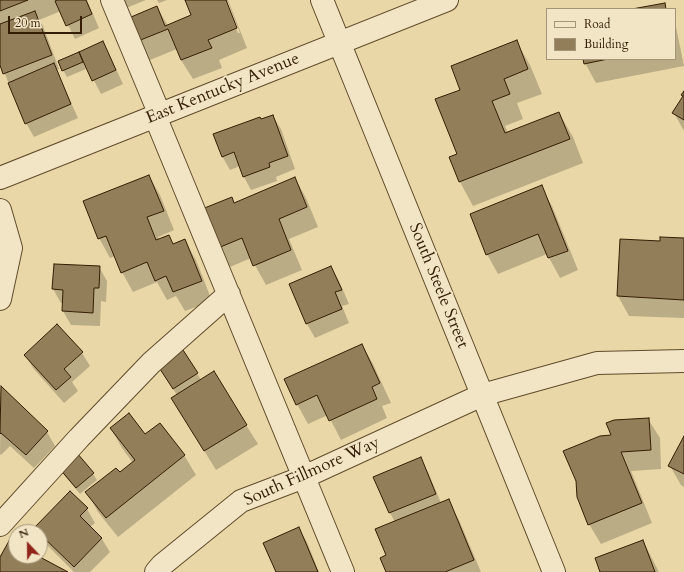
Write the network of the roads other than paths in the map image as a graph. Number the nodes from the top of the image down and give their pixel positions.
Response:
1 (112, 0) edge
2 (322, 0) edge
3 (446, 0) edge
4 (339, 43) junction
5 (157, 115) junction
6 (0, 178) edge
7 (0, 210) edge
8 (229, 294) junction
9 (0, 300) edge
10 (684, 361) edge
11 (482, 395) junction
12 (304, 477) junction
13 (0, 525) edge
14 (156, 572) edge
15 (344, 572) edge
16 (554, 572) edge

1 - 5 street
2 - 4 street, South Steele Street
3 - 4 street, East Kentucky Avenue
4 - 5 street, East Kentucky Avenue
4 - 11 street, South Steele Street
5 - 6 street, East Kentucky Avenue
5 - 8 street
7 - 9 street
8 - 12 street
8 - 13 street
10 - 11 street, South Fillmore Way
11 - 12 street, South Fillmore Way
11 - 16 street, South Steele Street
12 - 14 street, South Fillmore Way
12 - 15 street

